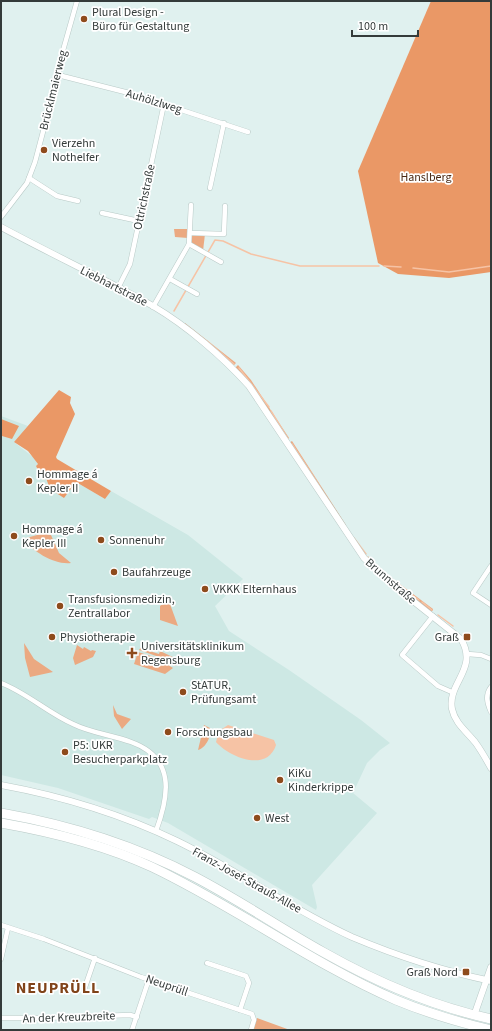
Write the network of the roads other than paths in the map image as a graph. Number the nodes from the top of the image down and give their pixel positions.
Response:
1 (77, 1) edge
2 (58, 74) junction
3 (164, 104) junction
4 (224, 123) junction
5 (248, 132) dead end
6 (29, 178) junction
7 (210, 188) dead end
8 (78, 201) dead end
9 (191, 205) dead end
10 (225, 206) dead end
11 (102, 213) dead end
12 (1, 217) edge
13 (139, 221) junction
14 (1, 227) edge
15 (190, 233) junction
16 (190, 244) junction
17 (220, 262) dead end
18 (170, 279) junction
19 (118, 288) junction
20 (197, 294) dead end
21 (154, 305) junction
22 (219, 357) joint
23 (491, 566) edge
24 (491, 605) edge
25 (433, 616) junction
26 (467, 654) junction
27 (491, 659) edge
28 (1, 683) edge
29 (491, 687) edge
30 (454, 693) junction
31 (491, 712) edge
32 (491, 768) edge
33 (1, 785) edge
34 (1, 813) edge
35 (1, 823) edge
36 (156, 831) junction
37 (1, 925) edge
38 (8, 928) junction
39 (96, 958) junction
40 (1, 959) edge
41 (207, 963) dead end
42 (491, 967) edge
43 (149, 980) junction
44 (489, 980) edge
45 (84, 990) dead end
46 (240, 1010) junction
47 (476, 1010) dead end
48 (137, 1017) junction
49 (1, 1018) edge
50 (491, 1020) edge
51 (132, 1030) edge
52 (251, 1030) edge
53 (491, 1030) edge

1 - 2 street, Brücklmaierweg
2 - 3 street, Auhölzlweg
2 - 6 street, Brücklmaierweg
3 - 4 street, Auhölzlweg
3 - 13 street, Ottrichstraße
4 - 5 street, Auhölzlweg
4 - 7 street
6 - 8 street
6 - 12 street, Brücklmaierweg
9 - 15 street
10 - 15 street
11 - 13 street
13 - 19 street, Ottrichstraße
14 - 19 street, Liebhartstraße
15 - 16 street
16 - 17 street
16 - 18 street
18 - 20 street
18 - 21 street
19 - 21 street, Liebhartstraße
21 - 22 street, Liebhartstraße
22 - 25 street, Brunnstraße
23 - 24 street
25 - 26 street, Brunnstraße
25 - 30 street
26 - 27 street
26 - 30 street
28 - 36 street
29 - 31 street
30 - 32 street
33 - 36 street, Franz-Josef-Strauß-Allee
34 - 50 highway
35 - 53 highway
36 - 44 street, Franz-Josef-Strauß-Allee
37 - 38 street, Neuprüll
38 - 39 street, Neuprüll
38 - 40 street
39 - 43 street, Neuprüll
39 - 45 street
41 - 46 street
42 - 44 street
43 - 46 street, Neuprüll
43 - 48 street
44 - 47 street
46 - 52 street, Neuprüll
48 - 49 street, An der Kreuzbreite
48 - 51 street

